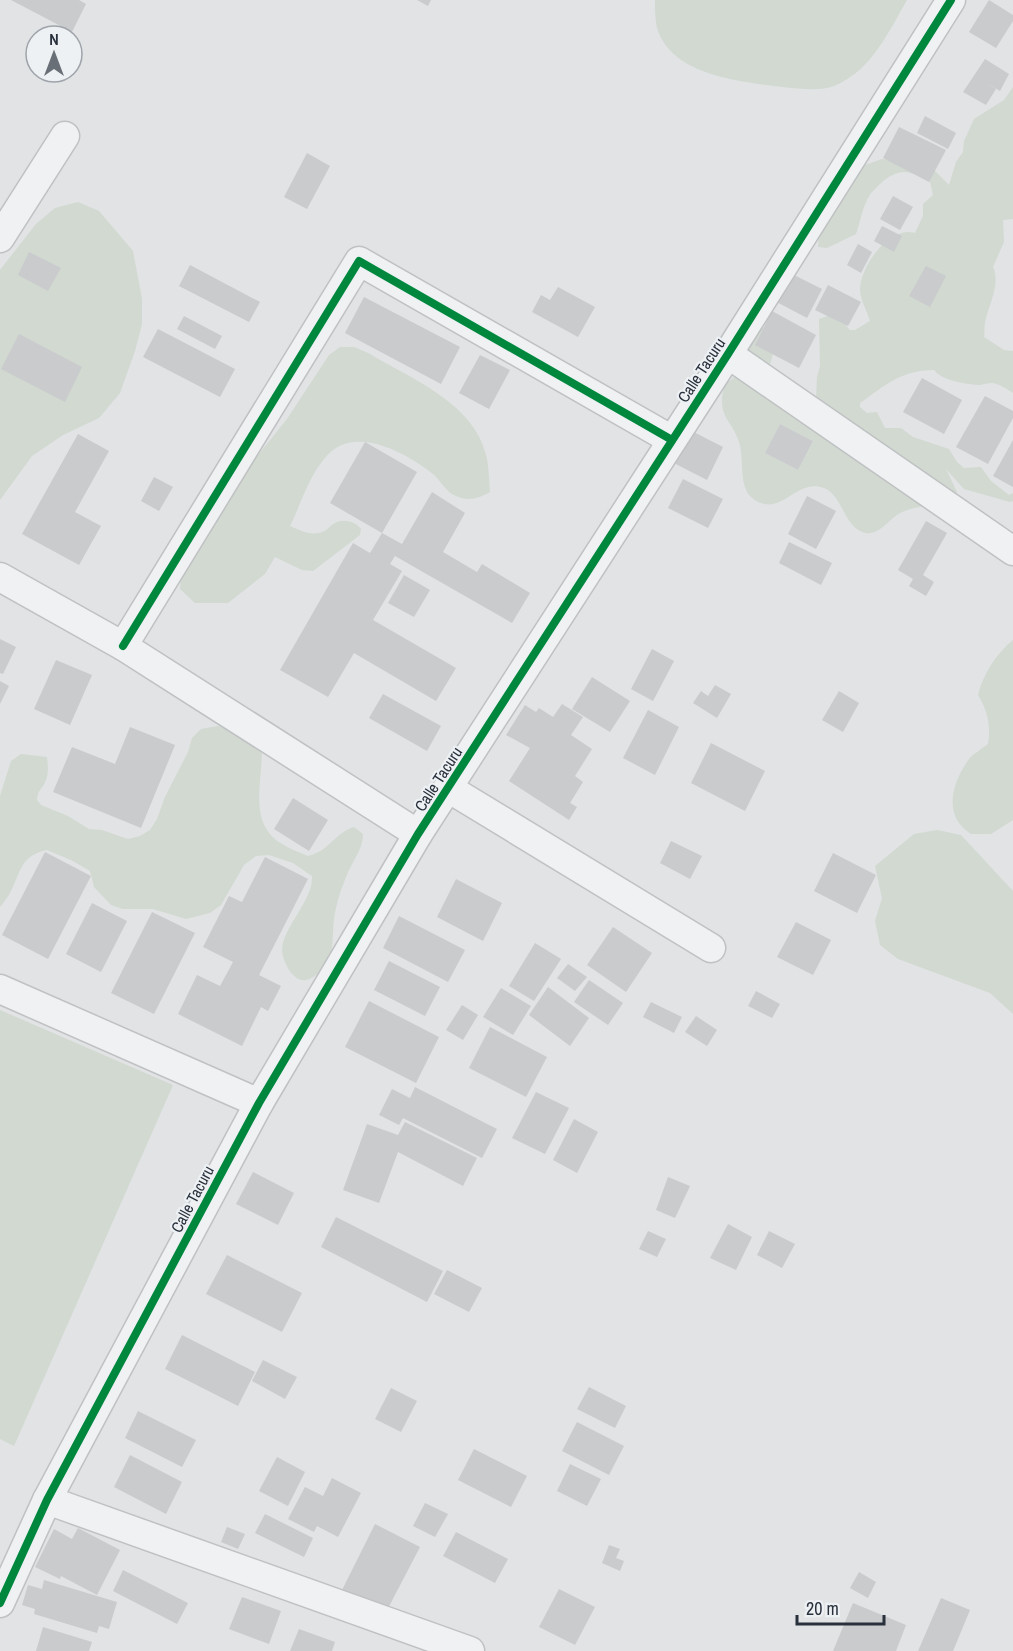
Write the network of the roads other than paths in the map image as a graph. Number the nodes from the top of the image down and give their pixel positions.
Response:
1 (951, 0) edge
2 (65, 136) dead end
3 (0, 238) edge
4 (728, 354) junction
5 (672, 440) junction
6 (1013, 551) edge
7 (0, 577) edge
8 (123, 646) junction
9 (448, 788) junction
10 (418, 834) junction
11 (711, 948) dead end
12 (0, 988) edge
13 (259, 1103) junction
14 (47, 1500) junction
15 (0, 1603) edge
16 (470, 1651) edge

1 - 4 street, Calle Tacuru
2 - 3 street
4 - 5 street, Calle Tacuru
4 - 6 street
5 - 8 street
5 - 9 street, Calle Tacuru
7 - 8 street
8 - 10 street
9 - 10 street, Calle Tacuru
9 - 11 street
10 - 13 street, Calle Tacuru
12 - 13 street
13 - 14 street, Calle Tacuru
14 - 15 street, Calle Tacuru
14 - 16 street

